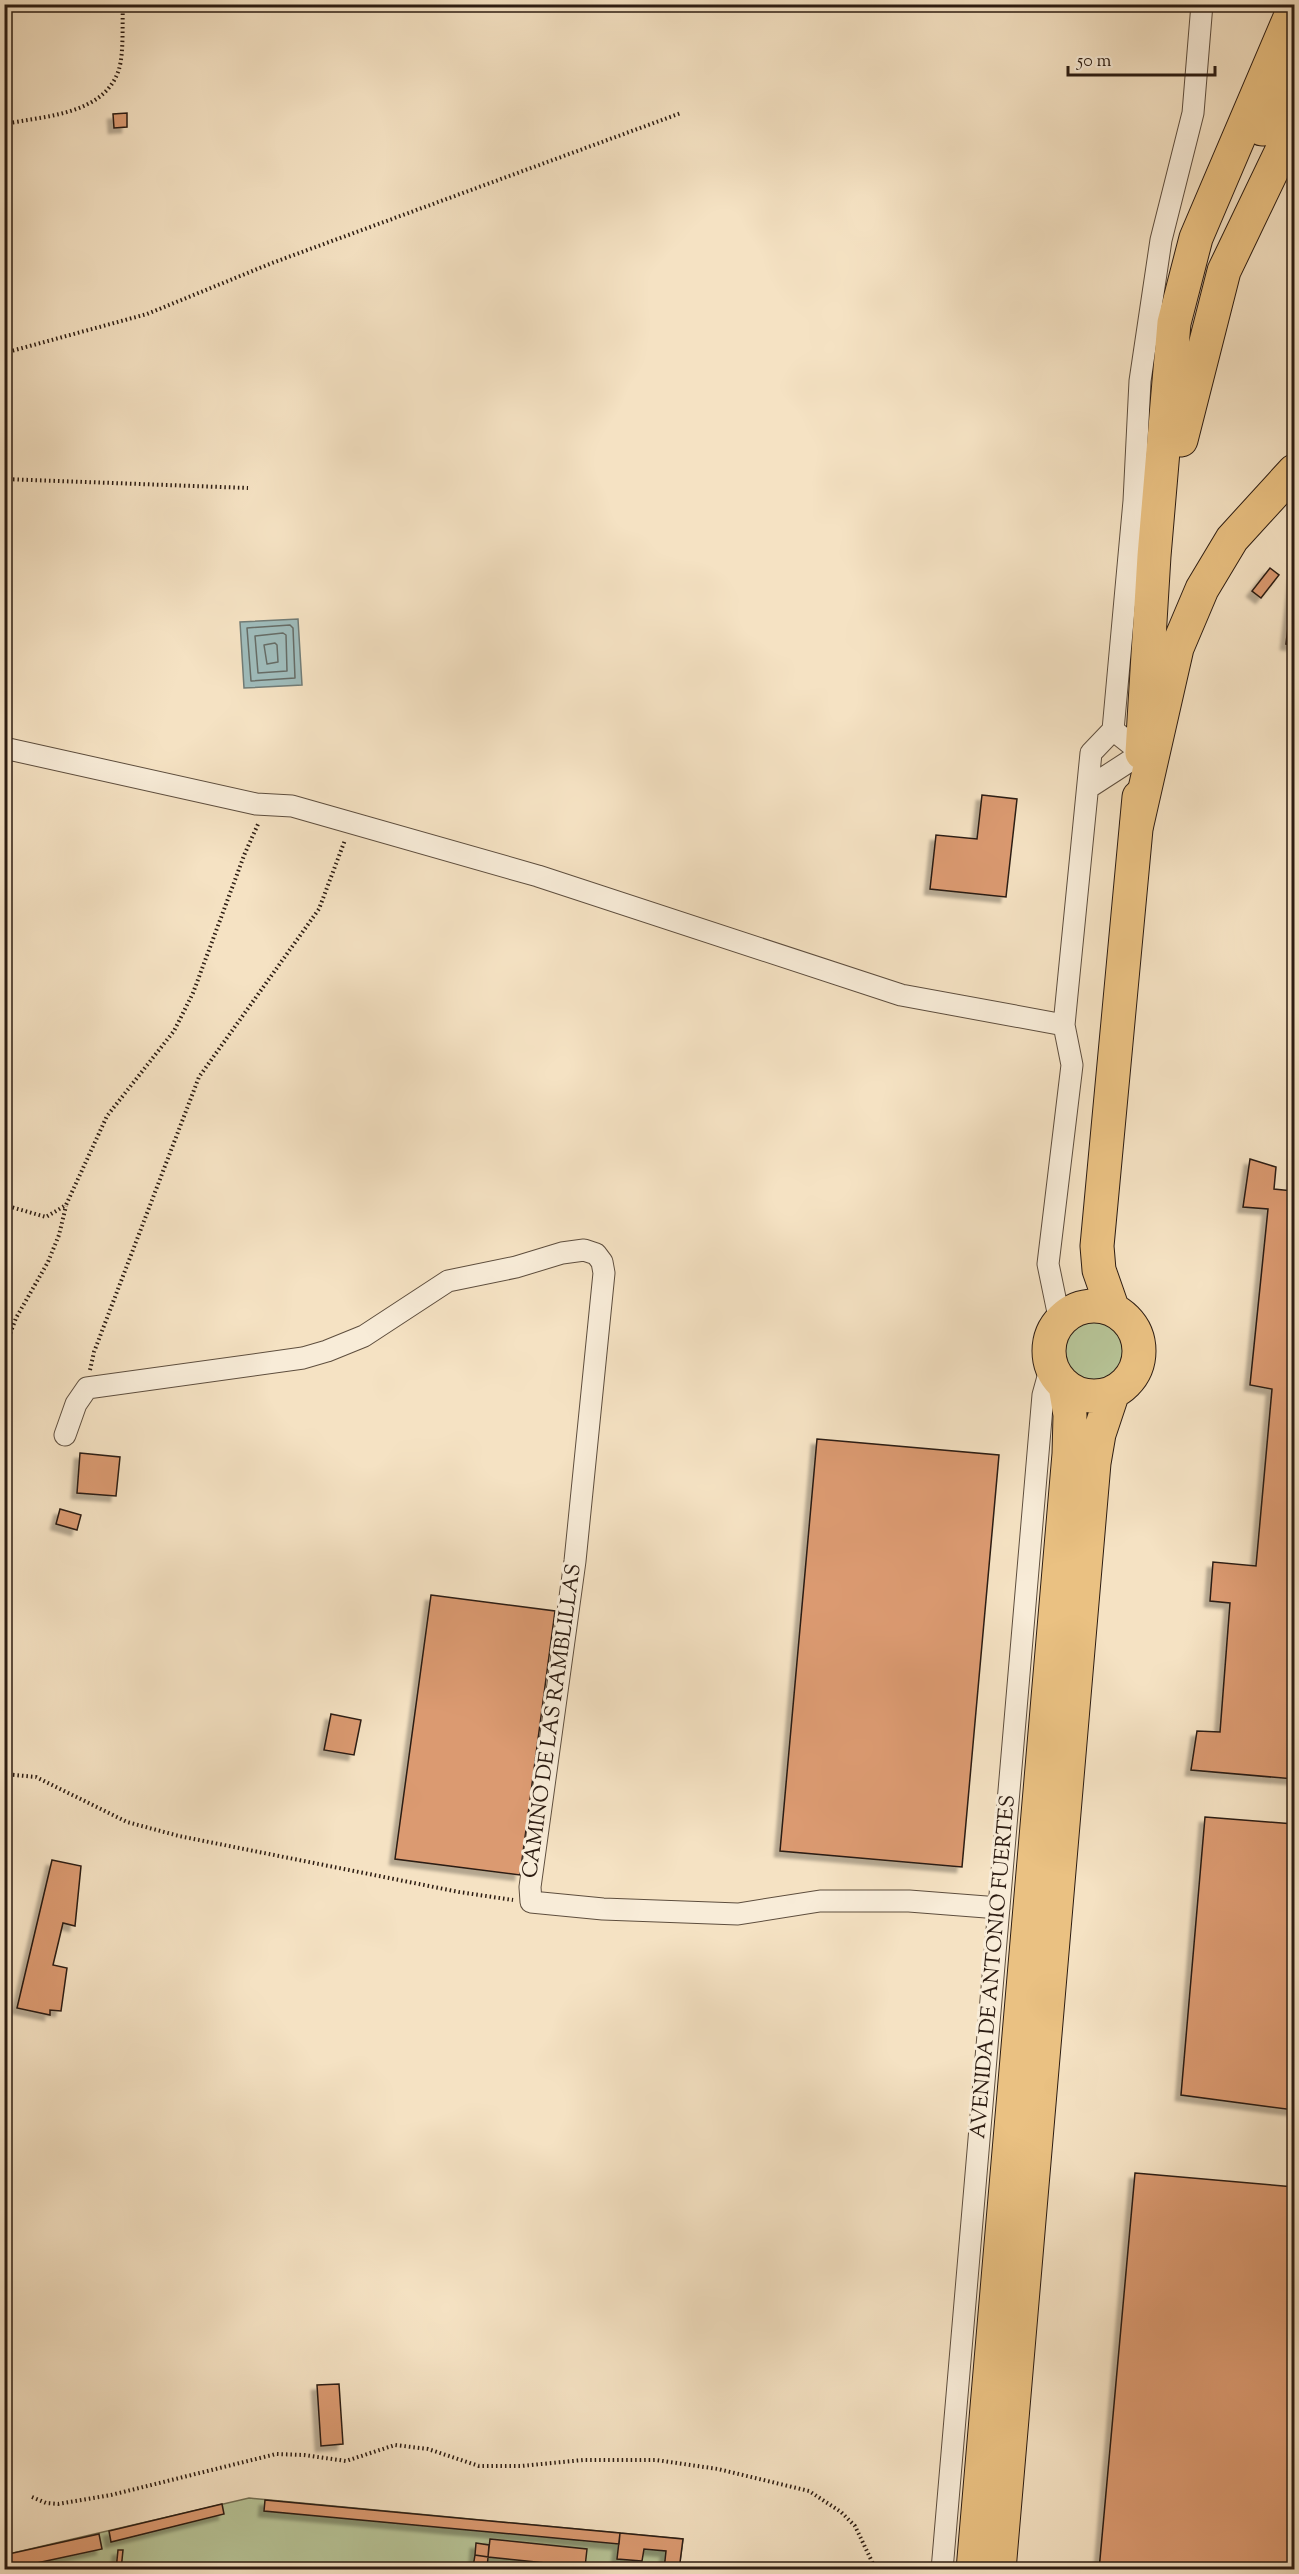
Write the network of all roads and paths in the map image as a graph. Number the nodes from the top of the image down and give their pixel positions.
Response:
1 (123, 4) edge
2 (1202, 4) edge
3 (1294, 8) edge
4 (1294, 74) edge
5 (681, 113) dead end
6 (4, 124) edge
7 (1294, 125) edge
8 (4, 352) edge
9 (1166, 414) junction
10 (1294, 471) edge
11 (4, 478) edge
12 (248, 488) dead end
13 (1154, 556) junction
14 (1113, 730) junction
15 (4, 748) edge
16 (1142, 753) junction
17 (1088, 788) junction
18 (267, 805) junction
19 (352, 823) junction
20 (1137, 824) junction
21 (1064, 1025) junction
22 (4, 1205) edge
23 (66, 1206) junction
24 (1097, 1246) junction
25 (1113, 1310) junction
26 (1065, 1317) junction
27 (4, 1350) edge
28 (1058, 1376) junction
29 (87, 1388) junction
30 (1113, 1392) junction
31 (65, 1435) dead end
32 (4, 1774) edge
33 (531, 1902) junction
34 (999, 1908) junction
35 (32, 2497) dead end
36 (876, 2570) edge
37 (942, 2570) edge
38 (973, 2570) edge
39 (999, 2570) edge

1 - 6 path
2 - 14 street
3 - 9 main road
4 - 9 main road
5 - 8 path
7 - 13 main road
9 - 13 main road
10 - 20 main road
11 - 12 path
13 - 16 main road
14 - 16 street
14 - 17 street
15 - 18 street
16 - 17 street
16 - 20 main road
17 - 21 street
18 - 19 street
18 - 23 path
19 - 21 street
19 - 29 path
20 - 24 main road
21 - 26 street
22 - 23 path
23 - 27 path
24 - 25 main road
24 - 26 main road
25 - 26 main road
25 - 30 main road
26 - 28 main road
28 - 30 main road
28 - 34 street, AVENIDA DE ANTONIO FUERTES
28 - 38 main road, AVENIDA DE ANTONIO FUERTES
29 - 31 street
29 - 33 street, CAMINO DE LAS RAMBLILLAS
30 - 39 main road
32 - 33 path
33 - 34 street, CAMINO DE LAS RAMBLILLAS
34 - 37 street, AVENIDA DE ANTONIO FUERTES
35 - 36 path

